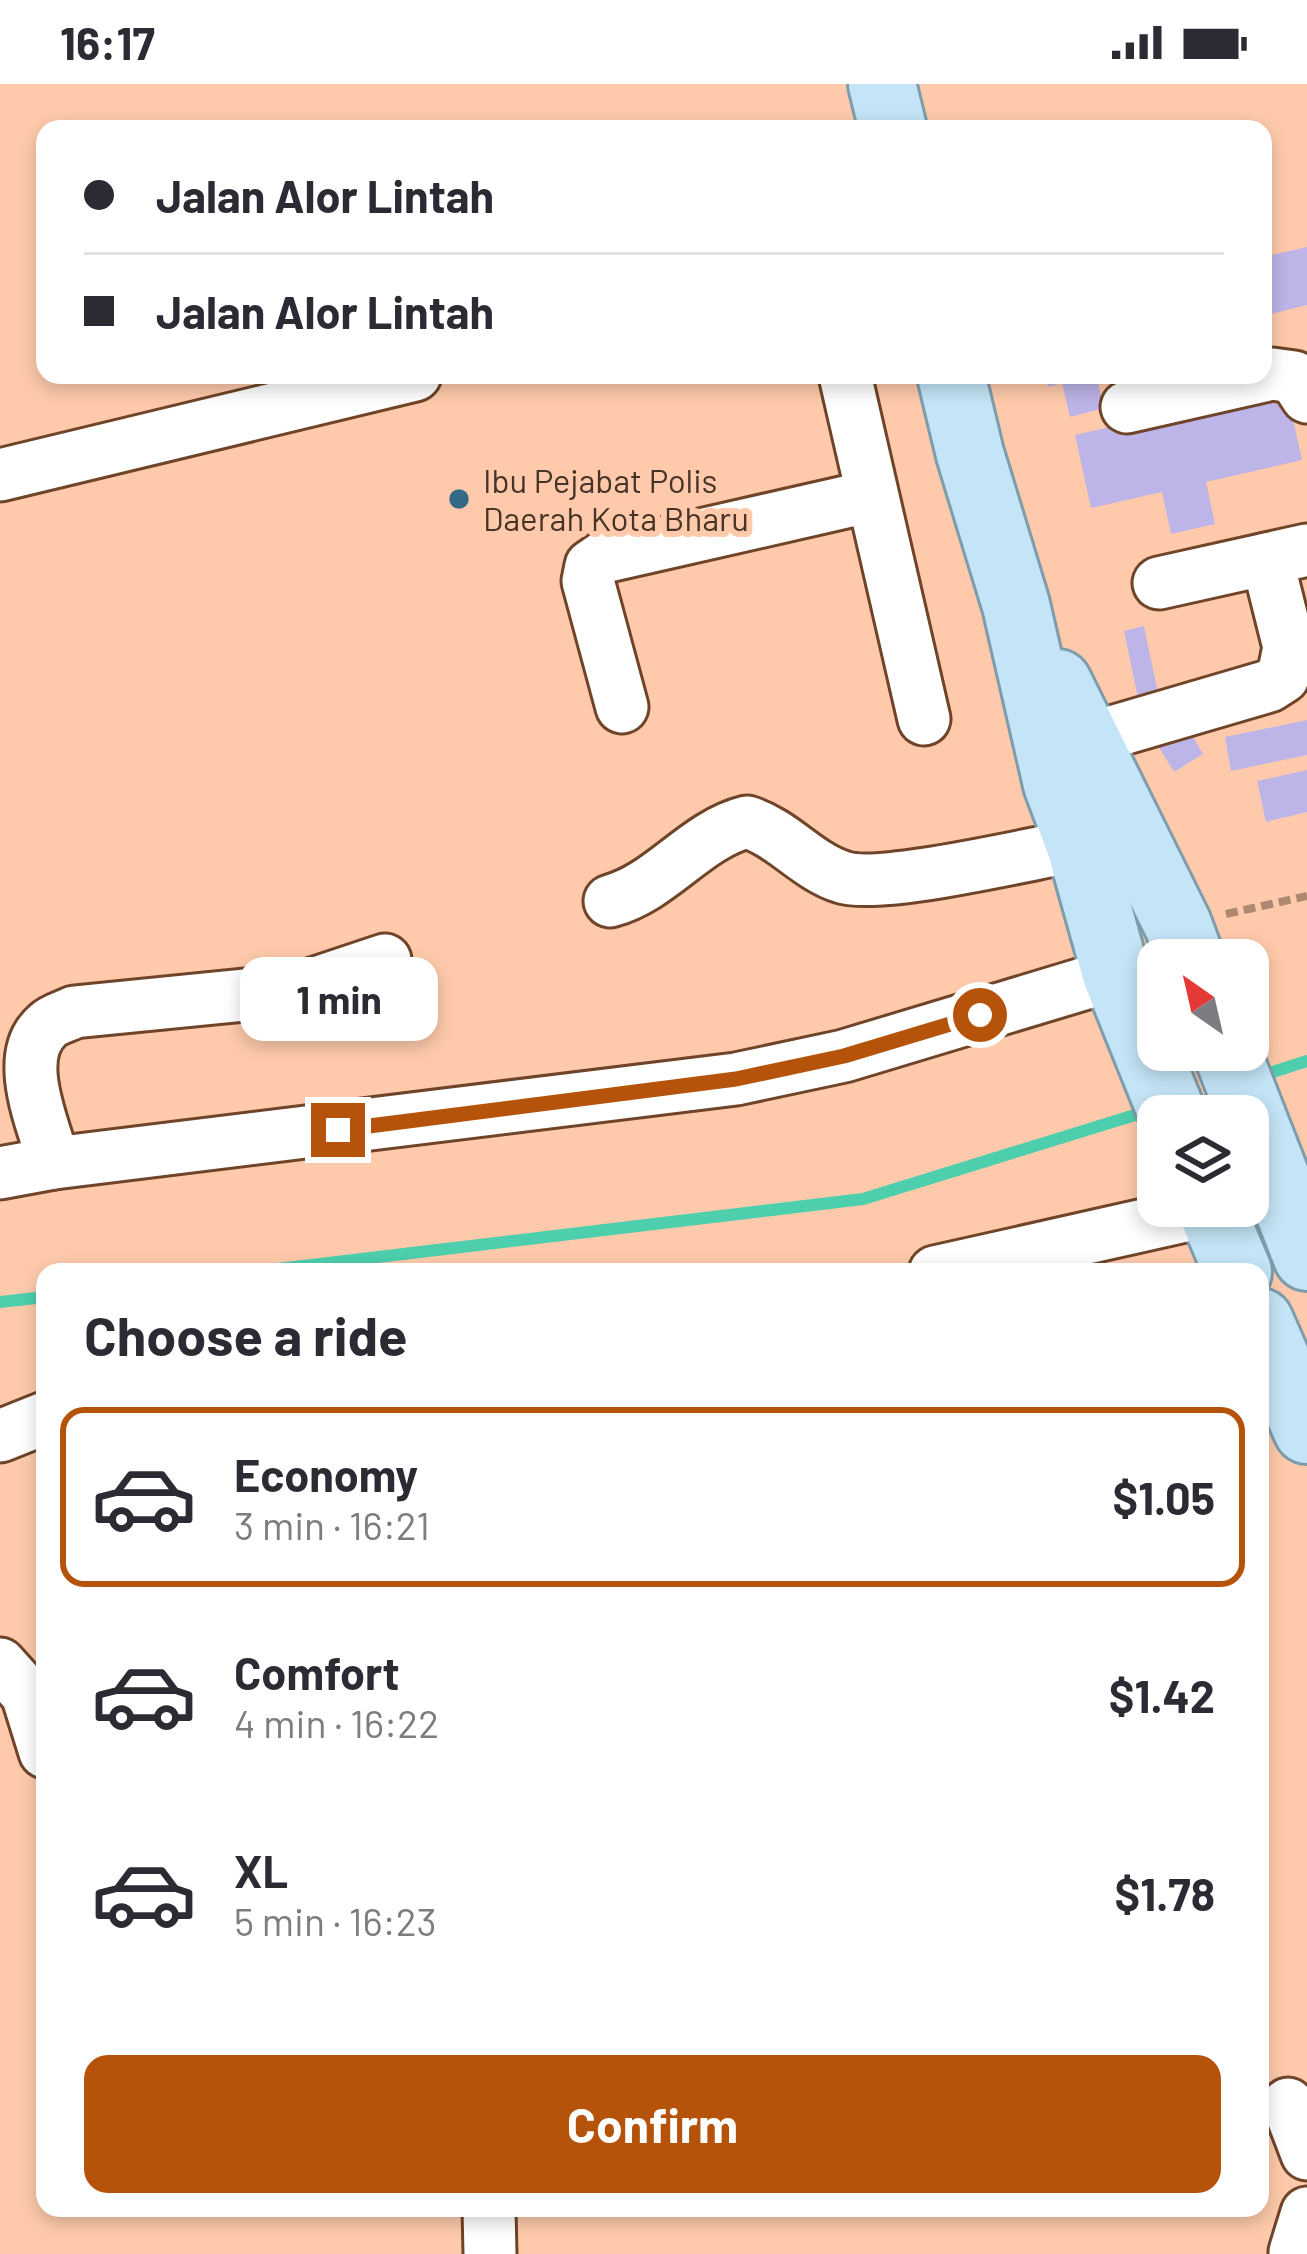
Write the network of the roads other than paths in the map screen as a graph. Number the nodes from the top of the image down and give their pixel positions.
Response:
1 (882, 84) edge
2 (890, 120) edge
3 (1272, 374) edge
4 (378, 384) edge
5 (847, 384) edge
6 (954, 384) edge
7 (1228, 384) edge
8 (1307, 398) edge
9 (1126, 407) dead end
10 (0, 475) edge
11 (872, 496) junction
12 (1287, 554) edge
13 (1159, 583) dead end
14 (1016, 605) junction
15 (622, 707) dead end
16 (924, 719) dead end
17 (1088, 739) junction
18 (1080, 845) junction
19 (610, 901) dead end
20 (1183, 939) edge
21 (385, 960) dead end
22 (1121, 987) junction
23 (1237, 1071) edge
24 (1165, 1095) edge
25 (54, 1163) junction
26 (0, 1174) edge
27 (1294, 1182) edge
28 (1137, 1225) edge
29 (1218, 1227) edge
30 (1307, 1257) edge
31 (974, 1263) edge
32 (1234, 1263) edge
33 (1269, 1343) edge
34 (36, 1422) edge
35 (1307, 1430) edge
36 (0, 1436) edge
37 (0, 1664) edge
38 (36, 1723) edge
39 (1288, 2104) dead end
40 (1307, 2154) edge
41 (1307, 2213) edge
42 (489, 2217) edge
43 (1307, 2251) edge
44 (490, 2254) edge

1 - 2 main road
3 - 8 street
4 - 10 street
5 - 11 street
6 - 14 main road
7 - 9 street
11 - 15 street
11 - 16 street
12 - 13 street
12 - 17 street
14 - 17 main road
14 - 18 main road
17 - 20 main road
18 - 19 street
18 - 22 main road
21 - 25 street
22 - 24 main road
22 - 25 street
23 - 27 main road
25 - 26 street
27 - 30 main road
28 - 31 street
29 - 32 main road
33 - 35 main road
34 - 36 street
37 - 38 street
39 - 40 street
41 - 43 street
42 - 44 street

